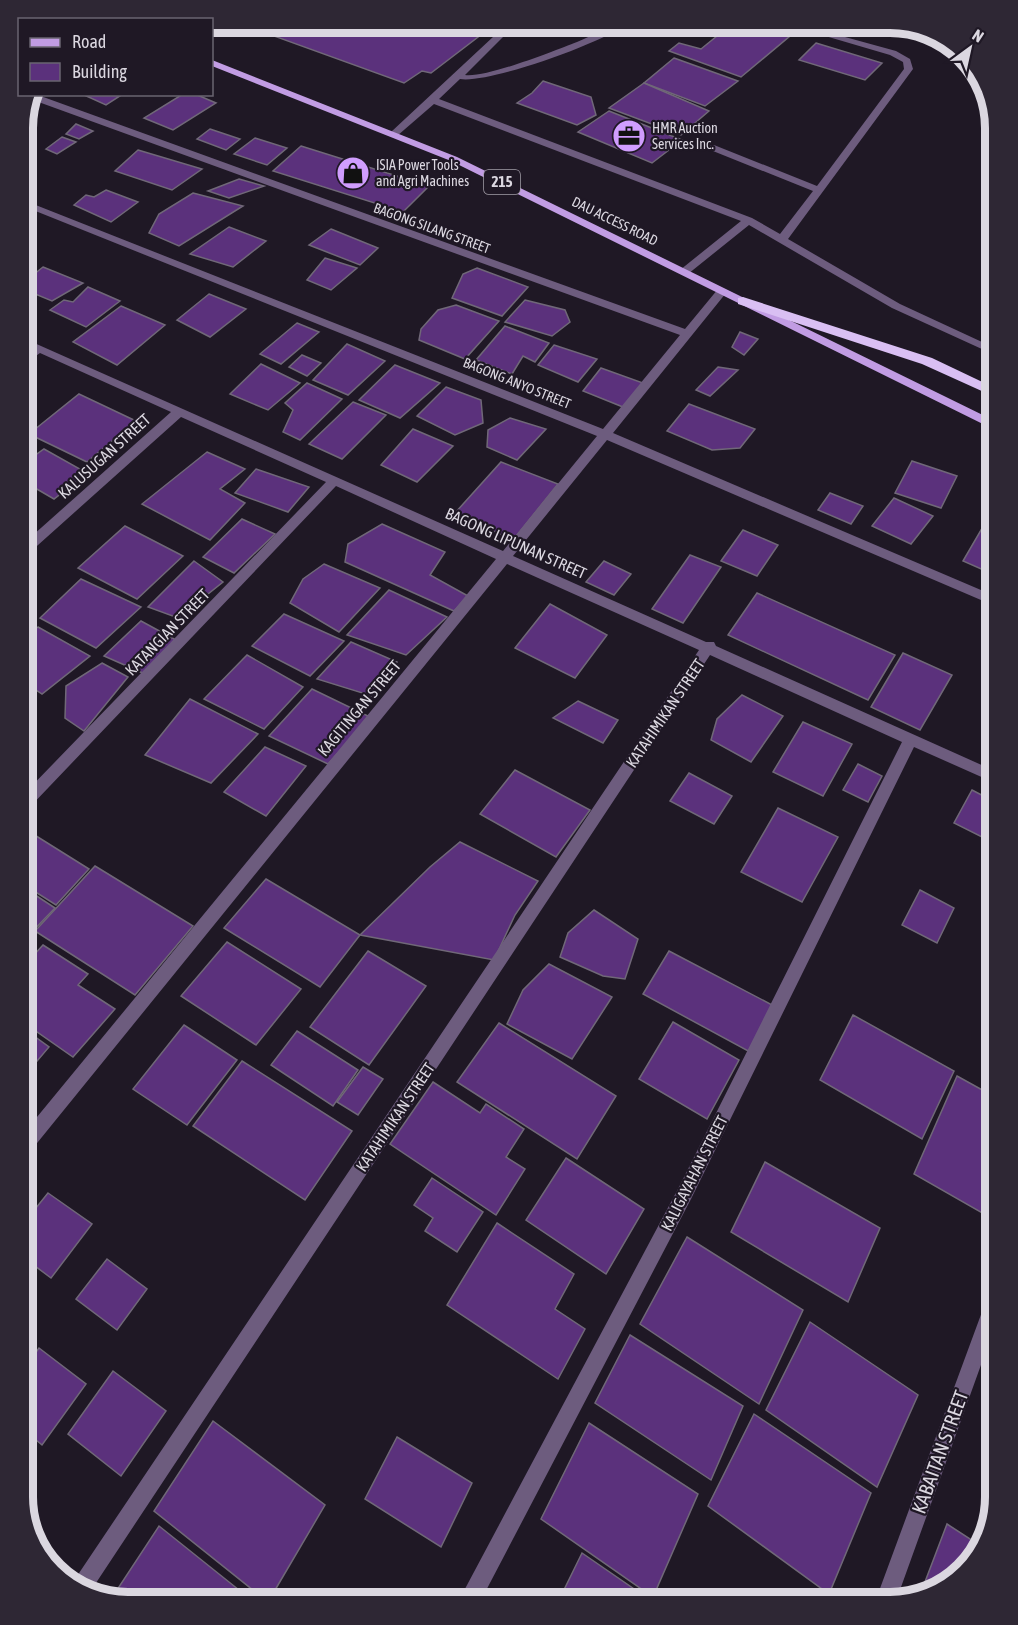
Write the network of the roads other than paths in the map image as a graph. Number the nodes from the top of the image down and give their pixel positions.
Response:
1 (502, 33) edge
2 (603, 33) edge
3 (821, 33) edge
4 (213, 63) edge
5 (457, 76) junction
6 (38, 99) edge
7 (433, 100) junction
8 (394, 134) junction
9 (711, 147) dead end
10 (819, 190) junction
11 (33, 207) edge
12 (748, 219) junction
13 (782, 239) junction
14 (684, 272) junction
15 (722, 291) junction
16 (743, 301) junction
17 (687, 334) junction
18 (33, 345) edge
19 (985, 347) edge
20 (39, 348) junction
21 (33, 353) edge
22 (985, 388) edge
23 (180, 411) junction
24 (985, 420) edge
25 (607, 435) junction
26 (334, 481) junction
27 (33, 541) edge
28 (507, 557) junction
29 (985, 596) edge
30 (709, 646) junction
31 (911, 739) junction
32 (985, 772) edge
33 (33, 795) edge
34 (33, 1134) edge
35 (985, 1331) edge
36 (85, 1581) edge
37 (474, 1592) edge
38 (889, 1592) edge

1 - 5 street
2 - 5 street
3 - 10 street
4 - 8 main road, DAU ACCESS ROAD / 215
5 - 7 street
6 - 17 street, BAGONG SILANG STREET
7 - 8 street
7 - 12 street
8 - 14 main road, DAU ACCESS ROAD / 215
9 - 10 street
10 - 13 street
11 - 25 street, BAGONG ANYO STREET
12 - 13 street
12 - 14 street
13 - 19 street
14 - 15 main road, DAU ACCESS ROAD / 215
15 - 16 main road, DAU ACCESS ROAD / 215
15 - 17 street, KAGITINGAN STREET
16 - 22 highway
16 - 24 main road, DAU ACCESS ROAD / 215
17 - 25 street, KAGITINGAN STREET
18 - 20 street, BAGONG LIPUNAN STREET
20 - 21 street
20 - 23 street, BAGONG LIPUNAN STREET
23 - 26 street, BAGONG LIPUNAN STREET
23 - 27 street, KALUSUGAN STREET
25 - 28 street, KAGITINGAN STREET
25 - 29 street, BAGONG ANYO STREET
26 - 28 street, BAGONG LIPUNAN STREET
26 - 33 street, KATANGIAN STREET
28 - 30 street, BAGONG LIPUNAN STREET
28 - 34 street, KAGITINGAN STREET
30 - 31 street, BAGONG LIPUNAN STREET
30 - 36 street, KATAHIMIKAN STREET
31 - 32 street, BAGONG LIPUNAN STREET
31 - 37 street, KALIGAYAHAN STREET
35 - 38 street, KABAITAN STREET

